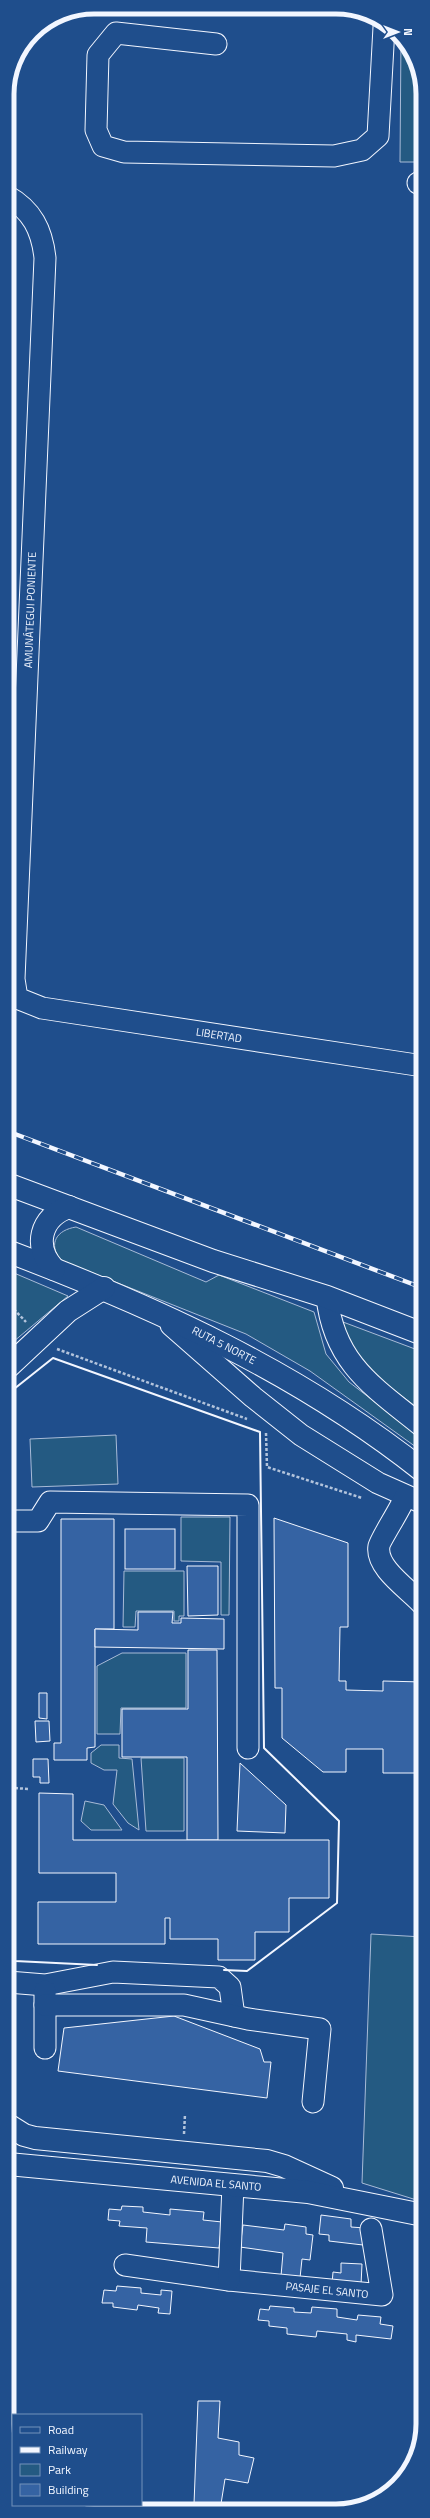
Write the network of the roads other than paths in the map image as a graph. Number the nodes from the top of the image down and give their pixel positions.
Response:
1 (216, 44) dead end
2 (383, 52) edge
3 (14, 200) edge
4 (14, 979) edge
5 (14, 979) edge
6 (17, 998) joint
7 (416, 1065) edge
8 (14, 1187) edge
9 (69, 1207) junction
10 (14, 1254) edge
11 (54, 1269) junction
12 (104, 1288) junction
13 (327, 1297) junction
14 (152, 1310) junction
15 (416, 1331) edge
16 (14, 1362) edge
17 (416, 1421) edge
18 (416, 1466) edge
19 (414, 1500) edge
20 (14, 1522) edge
21 (416, 1598) edge
22 (248, 1748) dead end
23 (14, 1984) edge
24 (45, 1995) junction
25 (234, 2016) junction
26 (45, 2048) dead end
27 (313, 2102) dead end
28 (14, 2129) edge
29 (14, 2165) edge
30 (234, 2185) junction
31 (360, 2202) junction
32 (416, 2214) edge
33 (371, 2229) dead end
34 (125, 2265) dead end
35 (229, 2280) junction

1 - 2 street
3 - 4 street, AMUNÁTEGUI PONIENTE
5 - 6 street, AMUNÁTEGUI PONIENTE
6 - 7 street, LIBERTAD
8 - 9 main road
9 - 11 main road
9 - 13 main road
10 - 11 main road, RUTA 5 NORTE
11 - 12 main road, RUTA 5 NORTE
12 - 14 main road, RUTA 5 NORTE
12 - 16 main road
13 - 15 main road
13 - 17 street
14 - 18 main road, RUTA 5 NORTE
14 - 19 street
19 - 21 street
20 - 22 street
23 - 24 street
24 - 25 street
24 - 25 street
24 - 26 street
25 - 27 street
28 - 31 main road
29 - 30 main road, AVENIDA EL SANTO
30 - 31 main road, AVENIDA EL SANTO
30 - 35 street
31 - 32 main road, AVENIDA EL SANTO
33 - 35 street, PASAJE EL SANTO
34 - 35 street, PASAJE EL SANTO

